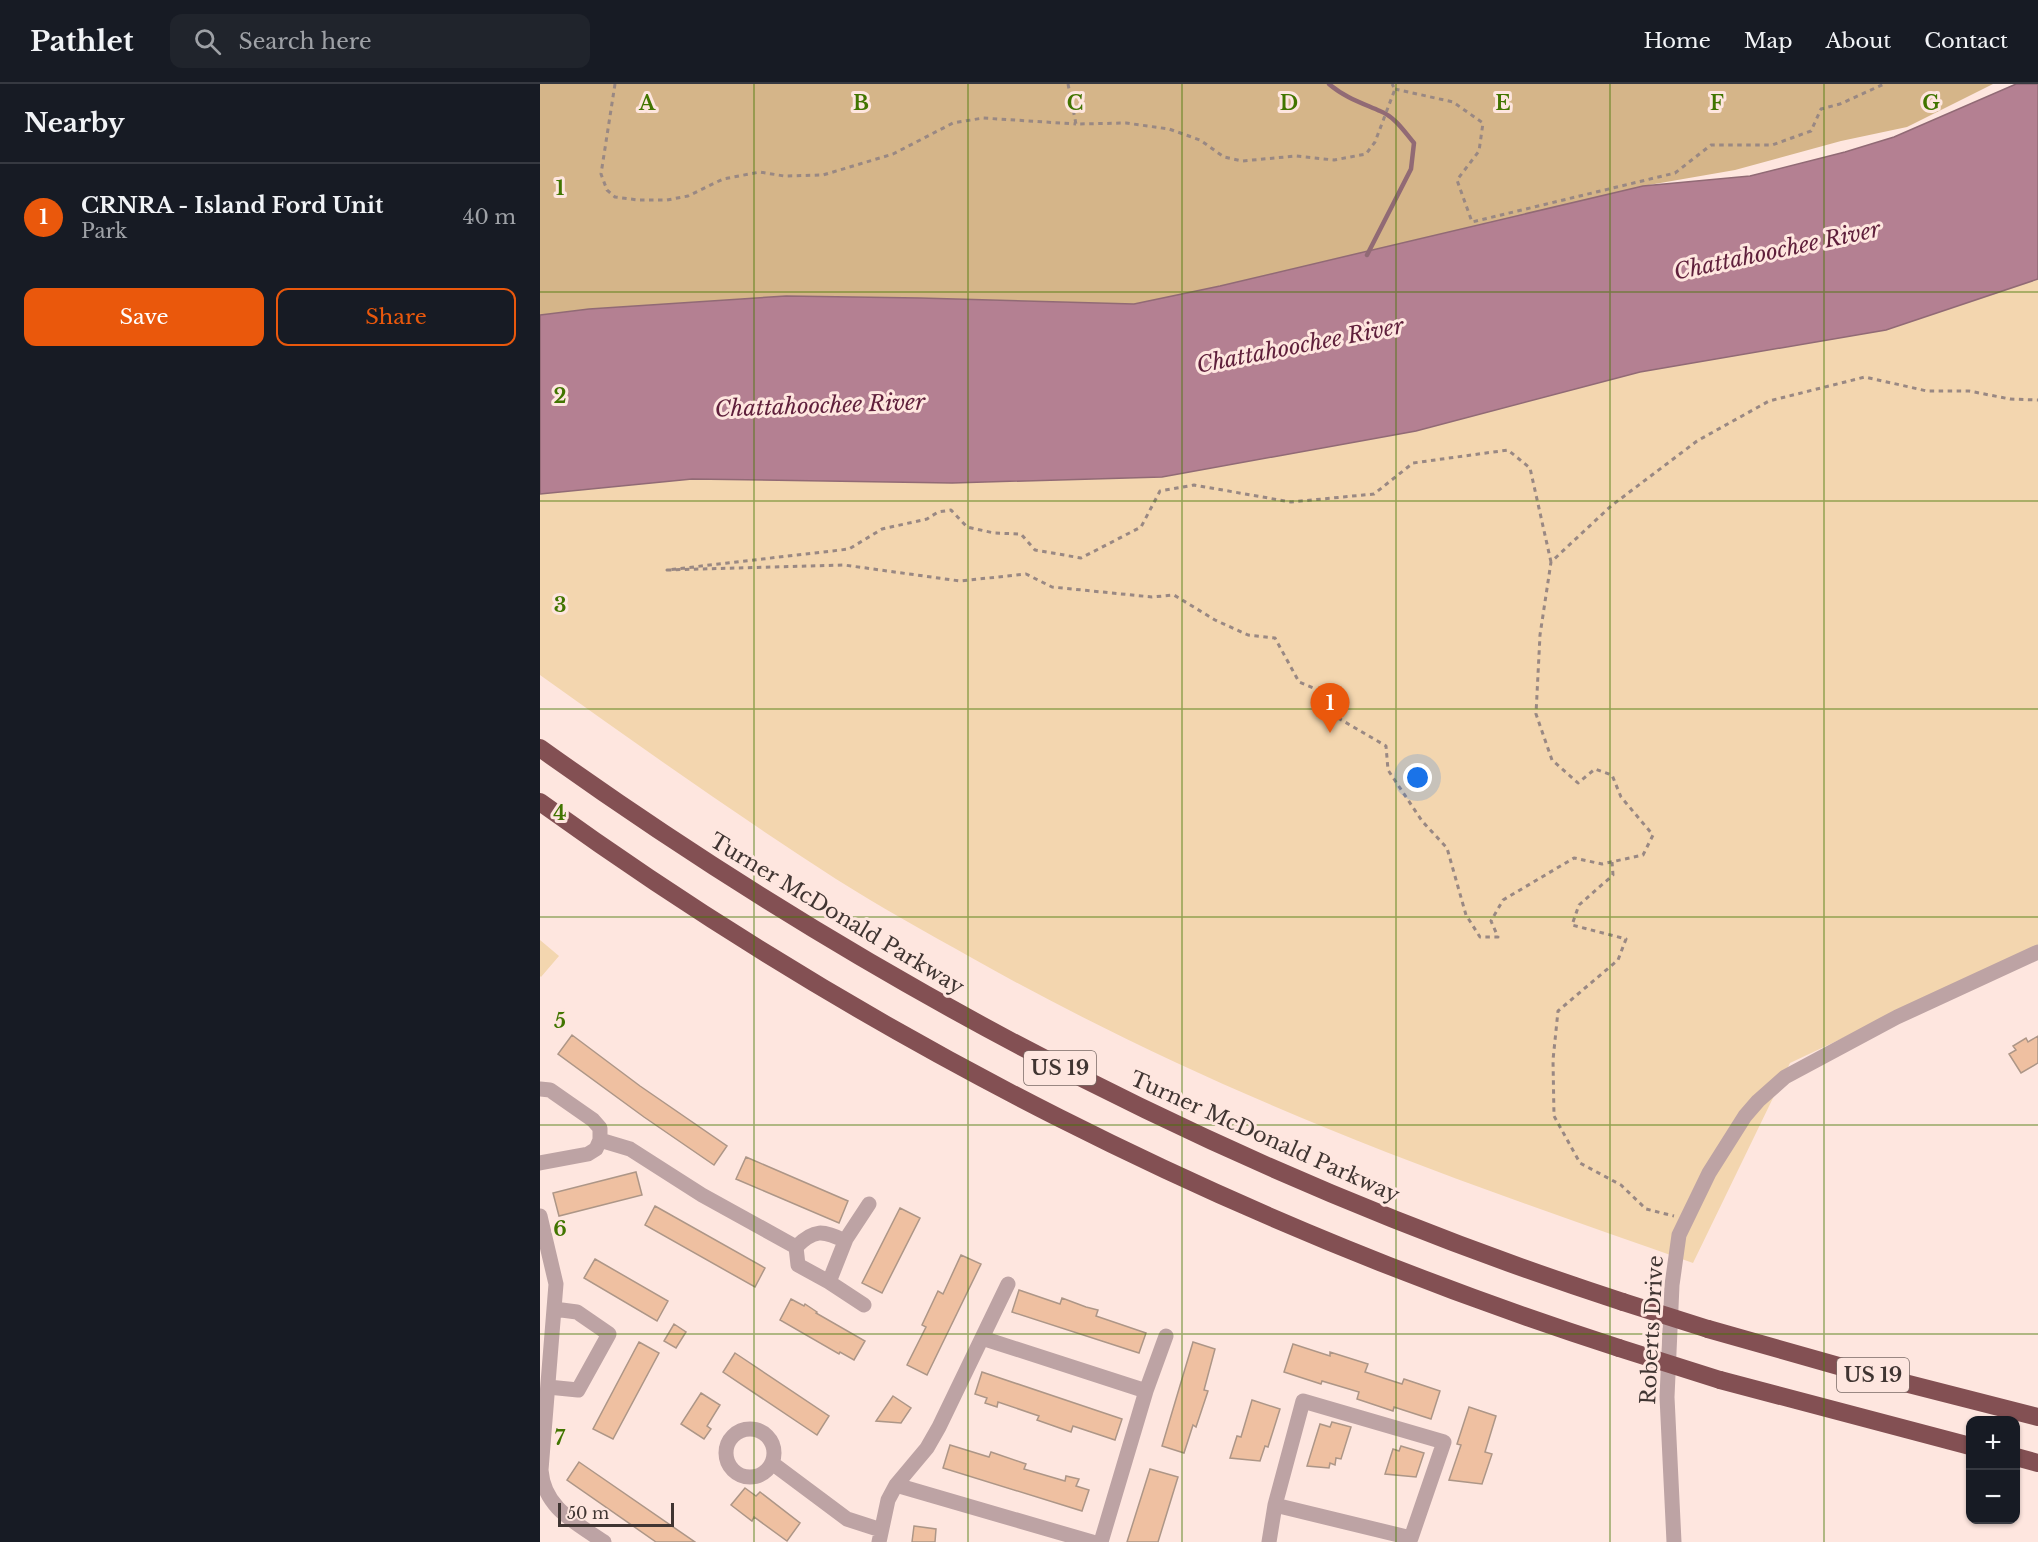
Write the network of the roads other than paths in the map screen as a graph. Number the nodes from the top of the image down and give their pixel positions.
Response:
1 (540, 748) edge
2 (540, 802) edge
3 (2038, 952) edge
4 (540, 1089) edge
5 (600, 1140) junction
6 (540, 1163) edge
7 (869, 1203) dead end
8 (540, 1216) edge
9 (845, 1241) junction
10 (796, 1247) junction
11 (829, 1282) junction
12 (1008, 1284) dead end
13 (864, 1305) dead end
14 (554, 1310) junction
15 (1166, 1336) dead end
16 (982, 1338) junction
17 (548, 1387) junction
18 (1146, 1391) junction
19 (2038, 1417) edge
20 (1966, 1445) edge
21 (2020, 1458) edge
22 (2038, 1462) edge
23 (772, 1463) dead end
24 (896, 1485) junction
25 (1275, 1505) junction
26 (880, 1536) edge
27 (1048, 1536) edge
28 (604, 1542) edge
29 (1092, 1542) edge
30 (1101, 1542) edge
31 (1269, 1542) edge
32 (1674, 1542) edge

1 - 19 highway, Turner McDonald Parkway / US 19, bridge
2 - 20 highway, US 19, bridge
3 - 32 street, Roberts Drive
4 - 5 street
5 - 6 street
5 - 10 street
7 - 9 street
8 - 14 street
9 - 10 street
9 - 11 street
10 - 11 street
11 - 13 street
12 - 16 street
14 - 17 street
14 - 17 street
15 - 18 street
16 - 18 street
16 - 24 street
17 - 28 street
18 - 30 street
21 - 22 highway
23 - 26 street
24 - 26 street
24 - 27 street
25 - 25 street
25 - 31 street
27 - 29 street

